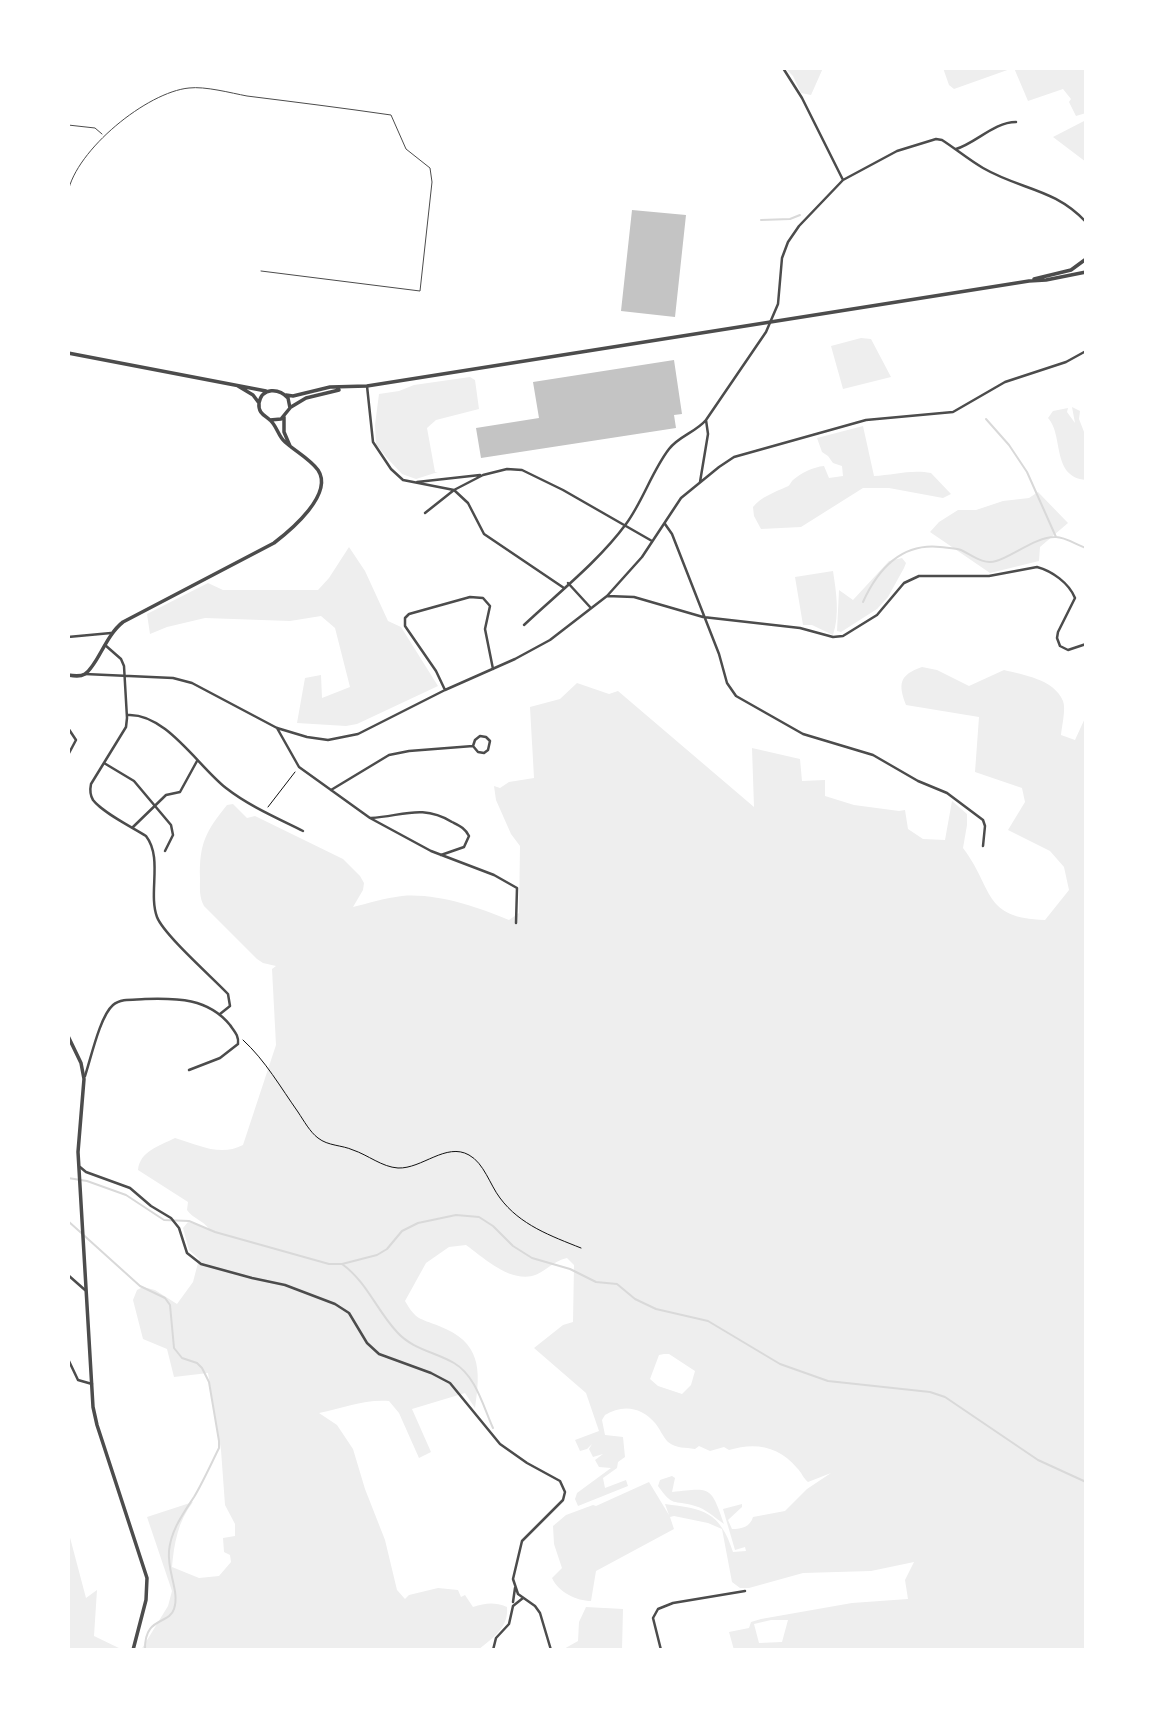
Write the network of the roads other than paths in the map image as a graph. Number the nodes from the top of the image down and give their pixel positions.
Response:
1 (783, 68) edge
2 (1016, 122) dead end
3 (68, 125) edge
4 (104, 136) junction
5 (956, 149) junction
6 (843, 180) junction
7 (68, 192) edge
8 (1085, 222) edge
9 (1086, 259) edge
10 (261, 271) dead end
11 (1086, 272) edge
12 (1029, 281) junction
13 (769, 323) junction
14 (1086, 351) edge
15 (68, 353) edge
16 (277, 384) dead end
17 (236, 385) junction
18 (367, 386) junction
19 (345, 388) junction
20 (276, 390) junction
21 (268, 391) junction
22 (286, 395) junction
23 (260, 403) junction
24 (290, 408) junction
25 (284, 417) junction
26 (271, 420) junction
27 (706, 420) junction
28 (290, 446) junction
29 (483, 475) junction
30 (411, 482) junction
31 (700, 482) junction
32 (454, 490) junction
33 (425, 513) dead end
34 (666, 524) junction
35 (624, 527) junction
36 (652, 541) junction
37 (568, 583) junction
38 (564, 588) junction
39 (607, 596) junction
40 (590, 608) junction
41 (703, 617) junction
42 (524, 625) dead end
43 (111, 633) junction
44 (68, 637) edge
45 (104, 643) junction
46 (1086, 644) edge
47 (494, 669) junction
48 (85, 674) junction
49 (126, 675) junction
50 (68, 676) edge
51 (445, 690) junction
52 (127, 715) junction
53 (68, 728) edge
54 (276, 729) junction
55 (473, 746) junction
56 (68, 755) edge
57 (197, 761) junction
58 (104, 763) junction
59 (331, 790) junction
60 (154, 805) junction
61 (370, 818) junction
62 (133, 827) junction
63 (303, 831) dead end
64 (983, 846) dead end
65 (165, 851) dead end
66 (441, 855) junction
67 (516, 923) dead end
68 (220, 1014) junction
69 (68, 1036) edge
70 (189, 1070) dead end
71 (84, 1079) junction
72 (80, 1167) junction
73 (68, 1275) edge
74 (85, 1290) junction
75 (68, 1359) edge
76 (92, 1384) junction
77 (516, 1588) junction
78 (745, 1591) dead end
79 (523, 1598) junction
80 (513, 1606) junction
81 (133, 1650) edge
82 (493, 1650) edge
83 (551, 1650) edge
84 (662, 1650) edge

1 - 6 street
2 - 5 street
3 - 4 lane
4 - 7 lane
4 - 10 lane
5 - 6 street
5 - 8 street
6 - 13 street
9 - 12 street
11 - 12 street
12 - 13 street
13 - 18 street
13 - 27 street
14 - 31 street
15 - 17 street
16 - 20 street
17 - 21 street
17 - 23 street
18 - 19 street
18 - 30 street
19 - 22 street
19 - 24 street
20 - 21 street
20 - 22 street
21 - 23 street
22 - 24 street
23 - 26 street
24 - 25 street
25 - 26 street
25 - 28 street
26 - 28 street
27 - 31 street
27 - 35 street
28 - 43 street
29 - 30 street
29 - 32 street
29 - 35 street
30 - 32 street
31 - 34 street
32 - 33 street
32 - 38 street
34 - 36 street
34 - 41 street
35 - 36 street
35 - 37 street
36 - 39 street
37 - 38 street
37 - 40 street
38 - 42 street
39 - 40 street
39 - 41 street
40 - 47 street
41 - 46 street
41 - 64 street
43 - 44 street
43 - 45 street
45 - 48 street
45 - 49 street
47 - 51 street
47 - 51 street
48 - 49 street
48 - 50 street
49 - 52 street
49 - 54 street
51 - 54 street
52 - 57 street
52 - 58 street
53 - 56 street
54 - 59 street
55 - 55 street
55 - 59 street
57 - 60 street
57 - 63 street
58 - 60 street
58 - 62 street
59 - 61 street
60 - 62 street
60 - 65 street
61 - 66 street
61 - 66 street
62 - 68 street
66 - 67 street
68 - 70 street
68 - 71 street
69 - 71 street
71 - 72 street
72 - 74 street
72 - 77 street
73 - 74 street
74 - 76 street
75 - 76 street
76 - 81 street
77 - 79 street
77 - 80 street
78 - 84 street
79 - 80 street
79 - 83 street
80 - 82 street

